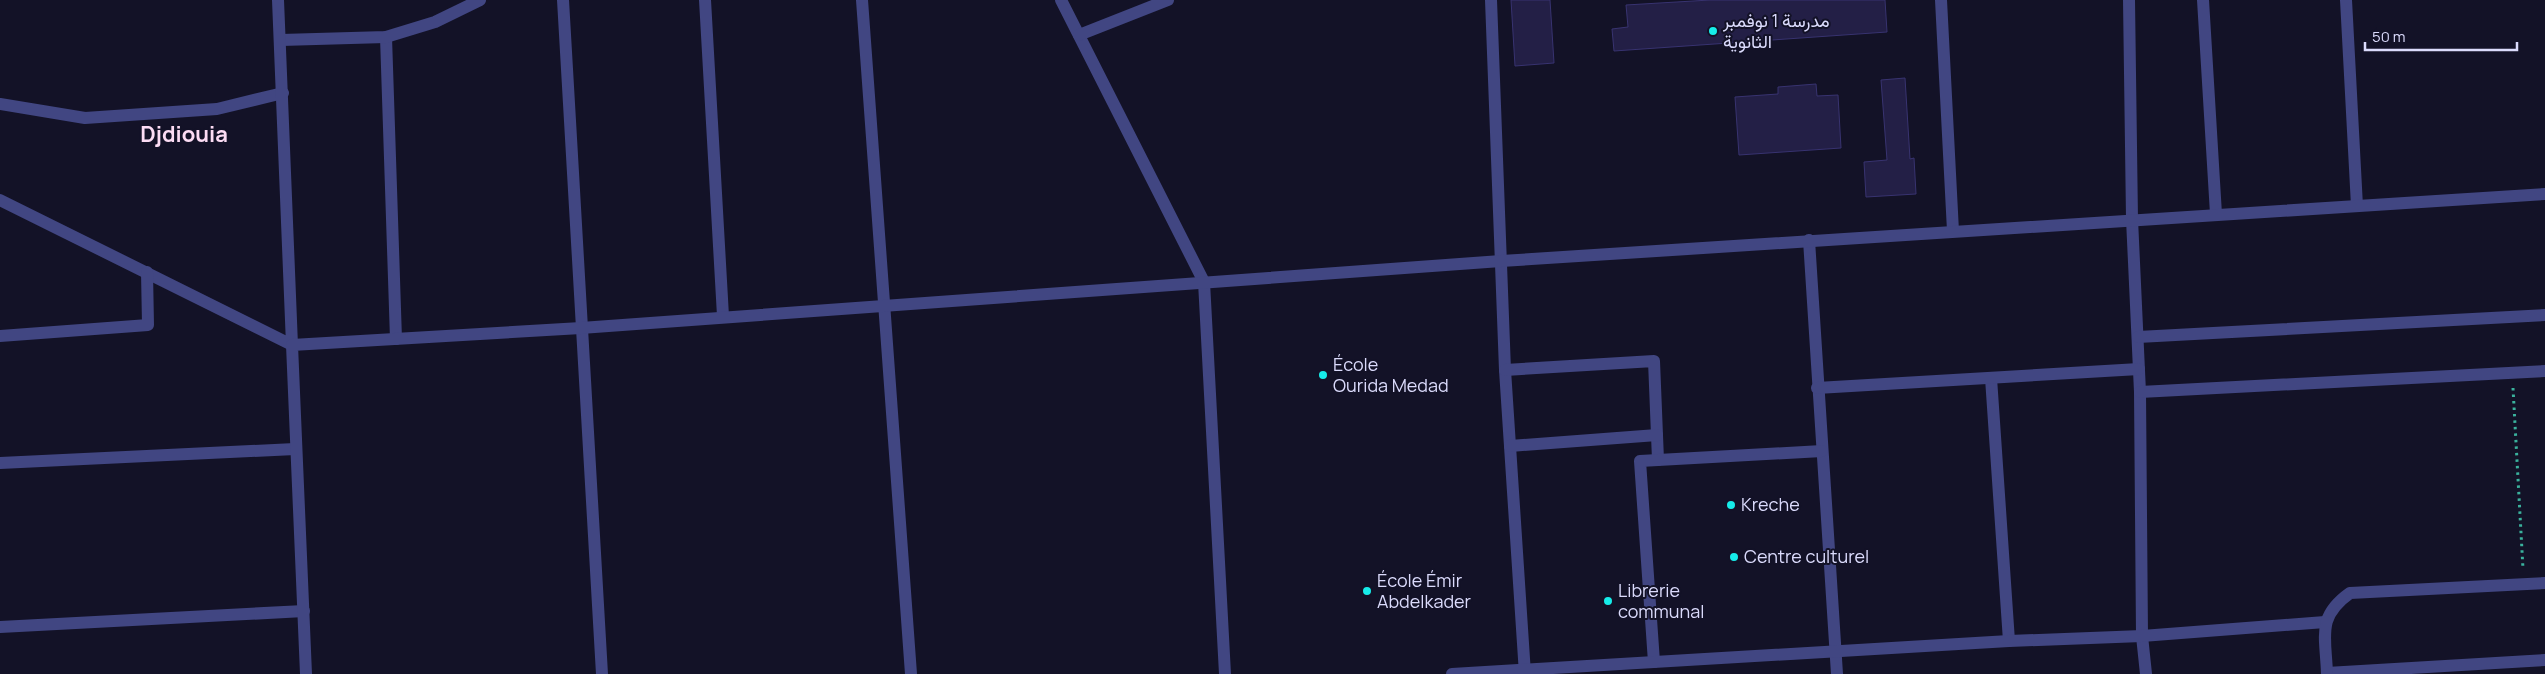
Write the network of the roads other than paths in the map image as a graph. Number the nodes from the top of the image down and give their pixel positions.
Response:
1 (278, 0) edge
2 (480, 0) edge
3 (563, 0) edge
4 (705, 0) edge
5 (862, 0) edge
6 (1061, 0) edge
7 (1168, 0) edge
8 (1491, 0) edge
9 (1942, 0) edge
10 (2129, 0) edge
11 (2203, 0) edge
12 (2346, 0) edge
13 (1079, 35) junction
14 (386, 37) junction
15 (281, 40) junction
16 (283, 93) junction
17 (0, 104) edge
18 (2545, 194) edge
19 (0, 200) edge
20 (2357, 206) junction
21 (2216, 214) junction
22 (2132, 219) junction
23 (1953, 231) junction
24 (1809, 240) junction
25 (1501, 260) junction
26 (146, 272) junction
27 (1204, 282) junction
28 (884, 304) junction
29 (723, 316) junction
30 (2545, 316) edge
31 (581, 328) junction
32 (0, 336) edge
33 (2138, 337) junction
34 (396, 339) junction
35 (292, 345) junction
36 (2139, 369) junction
37 (1505, 370) junction
38 (2545, 371) edge
39 (1991, 378) junction
40 (1817, 388) junction
41 (2140, 392) junction
42 (1657, 434) junction
43 (1510, 446) junction
44 (295, 449) junction
45 (1822, 451) junction
46 (1658, 460) junction
47 (0, 463) edge
48 (2545, 583) edge
49 (304, 611) junction
50 (2325, 622) junction
51 (0, 627) edge
52 (2142, 636) junction
53 (2009, 640) junction
54 (1836, 651) junction
55 (2545, 660) edge
56 (1654, 662) junction
57 (1524, 672) edge
58 (306, 674) edge
59 (602, 674) edge
60 (911, 674) edge
61 (1225, 674) edge
62 (1452, 674) edge
63 (1837, 674) edge
64 (2146, 674) edge
65 (2327, 674) edge

1 - 15 street
2 - 14 street
3 - 31 street
4 - 29 street
5 - 28 street
6 - 13 street
7 - 13 street
8 - 25 street
9 - 23 street
10 - 22 street
11 - 21 street
12 - 20 street
13 - 27 street
14 - 15 street
14 - 34 street
15 - 16 street
16 - 17 street
16 - 35 street
18 - 20 street
19 - 26 street
20 - 21 street
21 - 22 street
22 - 23 street
22 - 33 street
23 - 24 street
24 - 25 street
24 - 40 street
25 - 27 street
25 - 37 street
26 - 32 street
26 - 35 street
27 - 28 street
27 - 61 street
28 - 29 street
28 - 60 street
29 - 31 street
30 - 33 street
31 - 34 street
31 - 59 street
33 - 36 street
34 - 35 street
35 - 44 street
36 - 39 street
36 - 41 street
37 - 42 street
37 - 43 street
38 - 41 street
39 - 40 street
39 - 53 street
40 - 45 street
41 - 52 street
42 - 43 street
42 - 46 street
43 - 57 street
44 - 47 street
44 - 49 street
45 - 46 street
45 - 54 street
46 - 56 street
48 - 50 street
49 - 51 street
49 - 58 street
50 - 52 street
50 - 65 street
52 - 53 street
52 - 64 street
53 - 54 street
54 - 56 street
54 - 63 street
55 - 65 street
56 - 57 street
57 - 62 street

